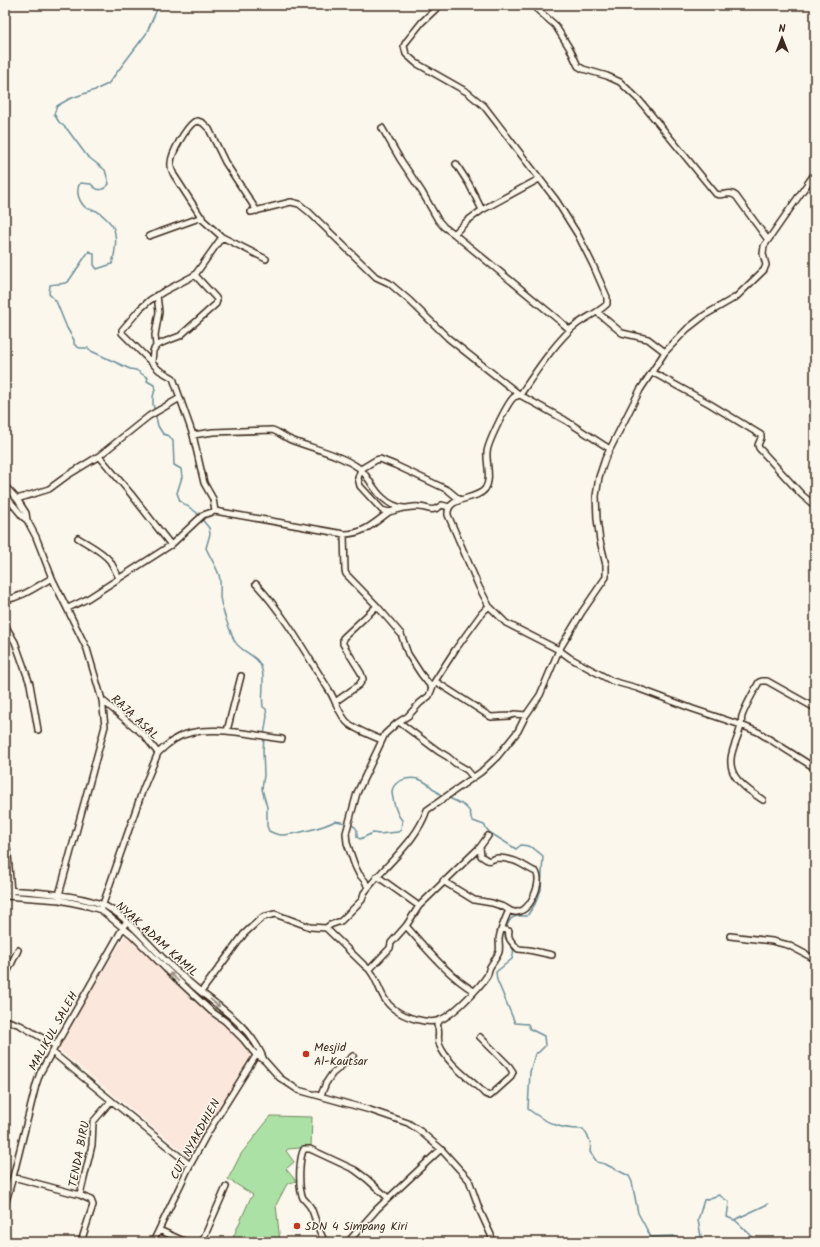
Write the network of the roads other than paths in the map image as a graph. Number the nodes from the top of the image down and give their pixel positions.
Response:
1 (440, 5) edge
2 (532, 5) edge
3 (382, 128) dead end
4 (456, 164) dead end
5 (815, 173) edge
6 (539, 179) junction
7 (482, 210) junction
8 (202, 217) junction
9 (454, 234) junction
10 (149, 236) dead end
11 (222, 237) junction
12 (768, 240) junction
13 (266, 259) dead end
14 (195, 275) junction
15 (157, 295) junction
16 (597, 312) junction
17 (570, 330) junction
18 (156, 346) junction
19 (665, 352) junction
20 (152, 362) junction
21 (652, 372) junction
22 (520, 395) junction
23 (180, 398) junction
24 (193, 435) junction
25 (610, 448) junction
26 (99, 456) junction
27 (361, 470) junction
28 (5, 486) edge
29 (5, 494) edge
30 (17, 500) junction
31 (460, 500) junction
32 (815, 506) edge
33 (450, 507) junction
34 (404, 508) junction
35 (215, 511) junction
36 (390, 512) junction
37 (27, 520) junction
38 (344, 534) junction
39 (78, 538) dead end
40 (171, 545) junction
41 (52, 578) junction
42 (119, 578) junction
43 (256, 584) dead end
44 (5, 600) edge
45 (377, 606) junction
46 (489, 606) junction
47 (68, 608) junction
48 (5, 625) edge
49 (559, 650) junction
50 (241, 676) dead end
51 (435, 681) junction
52 (432, 688) junction
53 (102, 700) junction
54 (336, 702) junction
55 (815, 708) edge
56 (526, 715) junction
57 (399, 722) junction
58 (741, 725) junction
59 (38, 730) dead end
60 (227, 731) junction
61 (282, 739) dead end
62 (382, 740) junction
63 (158, 753) junction
64 (815, 768) edge
65 (473, 777) junction
66 (763, 800) dead end
67 (488, 836) dead end
68 (5, 838) edge
69 (480, 847) junction
70 (377, 876) junction
71 (443, 882) junction
72 (368, 888) junction
73 (8, 893) edge
74 (59, 895) junction
75 (75, 900) junction
76 (419, 906) junction
77 (102, 907) junction
78 (509, 910) junction
79 (126, 922) junction
80 (406, 926) junction
81 (123, 927) junction
82 (326, 928) junction
83 (502, 929) junction
84 (730, 936) dead end
85 (18, 950) dead end
86 (552, 955) dead end
87 (815, 958) edge
88 (370, 969) junction
89 (5, 977) edge
90 (474, 991) junction
91 (201, 992) junction
92 (5, 1020) edge
93 (440, 1020) junction
94 (480, 1037) dead end
95 (56, 1046) junction
96 (261, 1050) junction
97 (52, 1052) junction
98 (256, 1055) junction
99 (353, 1056) dead end
100 (264, 1060) junction
101 (321, 1095) junction
102 (112, 1101) junction
103 (441, 1149) junction
104 (190, 1165) junction
105 (14, 1177) junction
106 (226, 1187) dead end
107 (80, 1196) junction
108 (388, 1198) junction
109 (5, 1205) edge
110 (159, 1230) junction
111 (81, 1242) edge
112 (153, 1242) edge
113 (186, 1242) edge
114 (202, 1242) edge
115 (324, 1242) edge
116 (348, 1242) edge
117 (492, 1242) edge

1 - 6 street
2 - 12 street
3 - 9 street
4 - 7 street
5 - 12 street
6 - 7 street
6 - 16 street
7 - 9 street
8 - 10 street
8 - 11 street
8 - 22 street
9 - 17 street
11 - 13 street
11 - 14 street
12 - 19 street
14 - 15 street
14 - 18 street
15 - 18 street
15 - 20 street
16 - 17 street
16 - 19 street
17 - 22 street
18 - 20 street
19 - 21 street
20 - 23 street
21 - 25 street
21 - 32 street
22 - 25 street
22 - 31 street
23 - 24 street
23 - 26 street
24 - 27 street
24 - 35 street
25 - 49 street
26 - 30 street
26 - 40 street
27 - 31 street
27 - 34 street
27 - 36 street
28 - 30 street, RAJA ASAL
29 - 37 street, RAJA ASAL
30 - 37 street, RAJA ASAL
31 - 33 street
33 - 34 street
33 - 46 street
34 - 36 street
35 - 38 street
35 - 40 street
36 - 38 street
37 - 41 street, RAJA ASAL
38 - 45 street
39 - 42 street
40 - 42 street
41 - 44 street
41 - 47 street, RAJA ASAL
42 - 47 street
43 - 54 street
45 - 52 street
45 - 54 street
46 - 49 street
46 - 51 street
47 - 53 street, RAJA ASAL
48 - 59 street
49 - 56 street
49 - 58 street
50 - 60 street
51 - 52 street
51 - 56 street
52 - 57 street
53 - 63 street, RAJA ASAL
53 - 74 street
54 - 62 street
55 - 58 street
56 - 65 street
57 - 62 street
57 - 65 street
58 - 64 street
58 - 66 street
60 - 61 street
60 - 63 street
62 - 72 street
63 - 77 street, RAJA ASAL
65 - 70 street
67 - 69 street
68 - 73 street
69 - 71 street
69 - 78 street
70 - 72 street
70 - 76 street
71 - 76 street
71 - 78 street
72 - 82 street
73 - 74 street, NYAK ADAM KAMIL
73 - 75 street
74 - 75 street, NYAK ADAM KAMIL
75 - 77 street, NYAK ADAM KAMIL
76 - 80 street
77 - 79 street, NYAK ADAM KAMIL
77 - 81 street
78 - 83 street
79 - 81 street, MALIKUL SALEH
79 - 91 street, NYAK ADAM KAMIL
80 - 88 street
80 - 90 street
81 - 95 street, MALIKUL SALEH
98 -> 81 street
82 - 88 street
82 - 91 street
83 - 86 street
83 - 90 street
84 - 87 street
85 - 89 street
88 - 93 street
90 - 93 street
91 -> 96 street, NYAK ADAM KAMIL
92 - 95 street
93 - 94 street
95 - 97 street, MALIKUL SALEH
96 - 98 street, CUT NYAKDHIEN
96 - 100 street, NYAK ADAM KAMIL
97 - 102 street
97 - 105 street, MALIKUL SALEH
98 - 100 street
98 - 104 street, CUT NYAKDHIEN
99 - 101 street
100 - 101 street
101 - 103 street
102 - 104 street
102 - 107 street, TENDA BIRU
103 - 108 street
103 - 117 street
104 - 110 street, CUT NYAKDHIEN
105 - 107 street, TENDA BIRU
105 - 109 street, MALIKUL SALEH
106 - 114 street
107 - 111 street
108 - 115 street
108 - 116 street
110 - 112 street, CUT NYAKDHIEN
110 - 113 street

